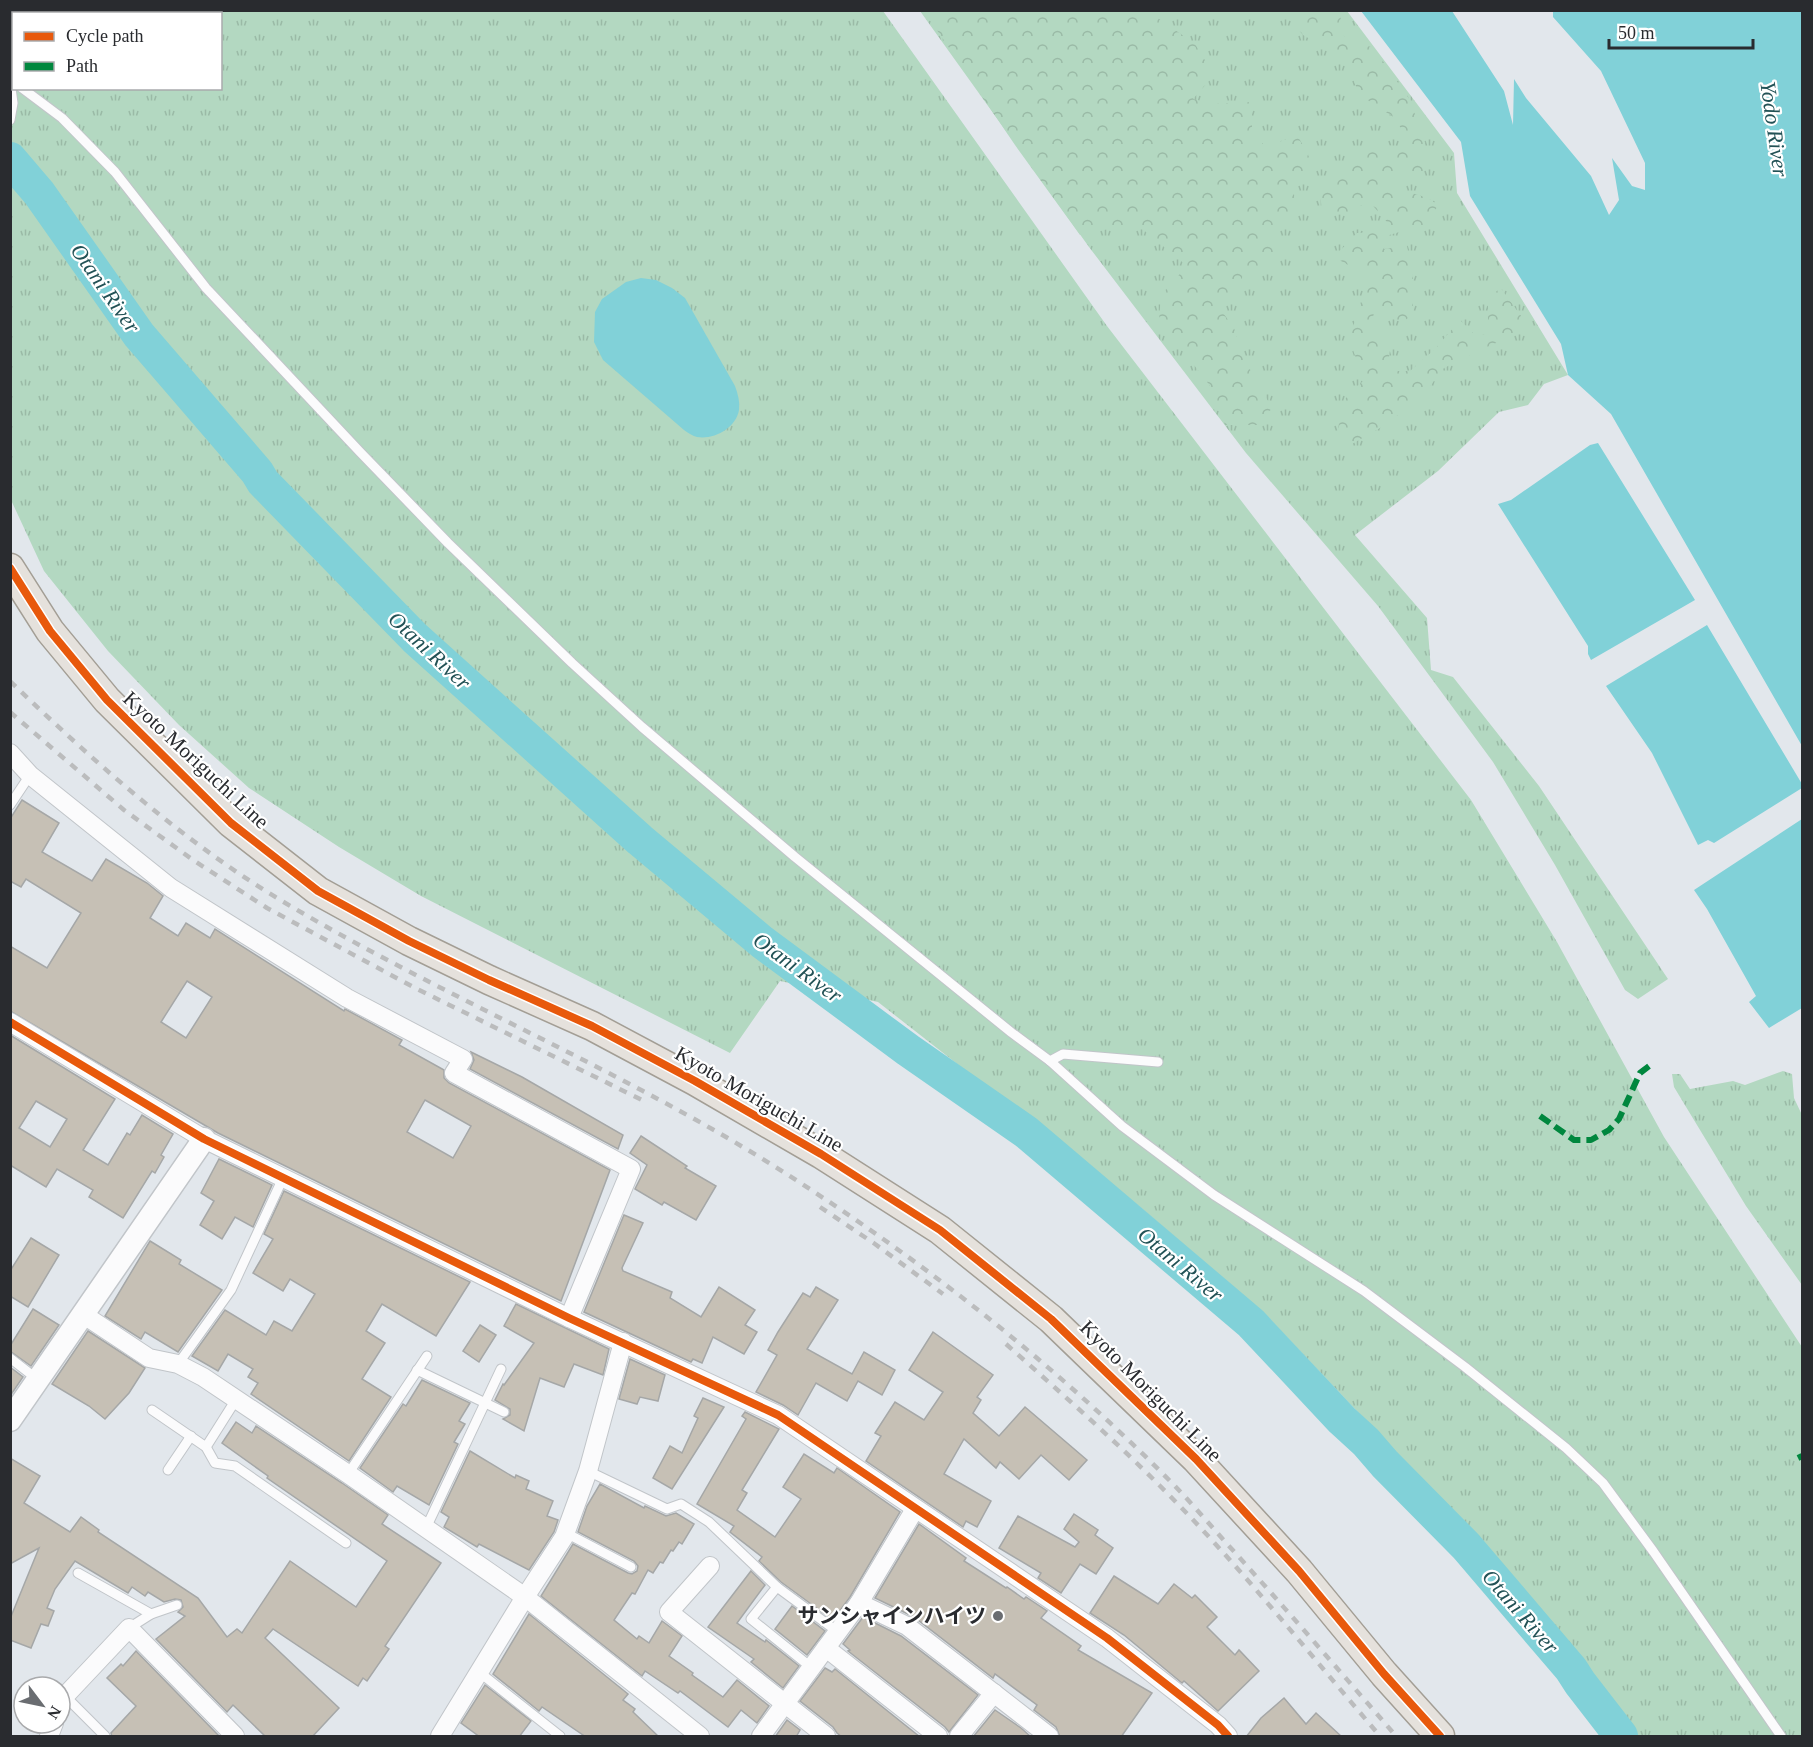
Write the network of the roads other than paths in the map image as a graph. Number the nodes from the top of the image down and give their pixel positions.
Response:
1 (11, 80) edge
2 (25, 90) edge
3 (10, 120) edge
4 (10, 568) edge
5 (10, 593) edge
6 (50, 632) junction
7 (10, 753) edge
8 (30, 775) junction
9 (10, 805) edge
10 (10, 1022) edge
11 (1050, 1061) junction
12 (1158, 1062) dead end
13 (204, 1139) junction
14 (283, 1178) junction
15 (84, 1315) junction
16 (569, 1318) junction
17 (623, 1342) junction
18 (427, 1356) dead end
19 (10, 1358) edge
20 (178, 1364) junction
21 (501, 1369) dead end
22 (417, 1370) junction
23 (39, 1379) junction
24 (237, 1398) junction
25 (485, 1403) junction
26 (152, 1410) dead end
27 (504, 1412) dead end
28 (10, 1420) edge
29 (191, 1436) junction
30 (206, 1447) junction
31 (168, 1470) dead end
32 (588, 1471) junction
33 (348, 1474) junction
34 (915, 1509) junction
35 (426, 1528) junction
36 (566, 1533) junction
37 (346, 1543) dead end
38 (710, 1566) dead end
39 (631, 1567) dead end
40 (78, 1573) dead end
41 (777, 1587) junction
42 (525, 1597) junction
43 (859, 1603) junction
44 (177, 1605) dead end
45 (151, 1614) junction
46 (129, 1628) junction
47 (838, 1632) junction
48 (826, 1648) junction
49 (812, 1668) junction
50 (479, 1672) junction
51 (72, 1692) edge
52 (994, 1693) junction
53 (785, 1704) junction
54 (72, 1710) edge
55 (105, 1737) edge
56 (235, 1737) edge
57 (440, 1737) edge
58 (560, 1737) edge
59 (700, 1737) edge
60 (761, 1737) edge
61 (826, 1737) edge
62 (938, 1737) edge
63 (959, 1737) edge
64 (1049, 1737) edge
65 (1228, 1737) edge
66 (1440, 1737) edge
67 (1780, 1737) edge

1 - 3 lane
2 - 11 lane
4 - 6 main road, Kyoto Moriguchi Line
5 - 6 main road
6 - 66 main road, Kyoto Moriguchi Line
7 - 8 street
8 - 9 lane
8 - 16 street
10 - 13 street
11 - 12 lane
11 - 67 lane
13 - 14 street
13 - 15 street
14 - 16 street
14 - 20 lane
15 - 20 street
15 - 23 street
16 - 17 street
17 - 32 street
17 - 34 street
18 - 22 lane
19 - 23 lane
20 - 24 street
21 - 25 lane
22 - 25 lane
22 - 33 lane
23 - 28 street
24 - 30 lane
24 - 33 street
25 - 27 lane
25 - 35 lane
26 - 29 lane
29 - 30 lane
29 - 31 lane
30 - 37 lane
32 - 36 street
32 - 41 lane
33 - 35 street
34 - 43 street
34 - 65 street
35 - 42 street
36 - 39 lane
36 - 42 street
38 - 53 street
40 - 45 lane
41 - 47 lane
41 - 49 lane
42 - 50 street
42 - 59 street
43 - 47 street
43 - 52 street
44 - 45 lane
45 - 46 lane
46 - 51 street
46 - 56 street
47 - 48 street
48 - 49 street
48 - 62 street
49 - 53 street
50 - 57 street
50 - 58 lane
52 - 63 street
52 - 64 street
53 - 60 street
53 - 61 street
54 - 55 lane

